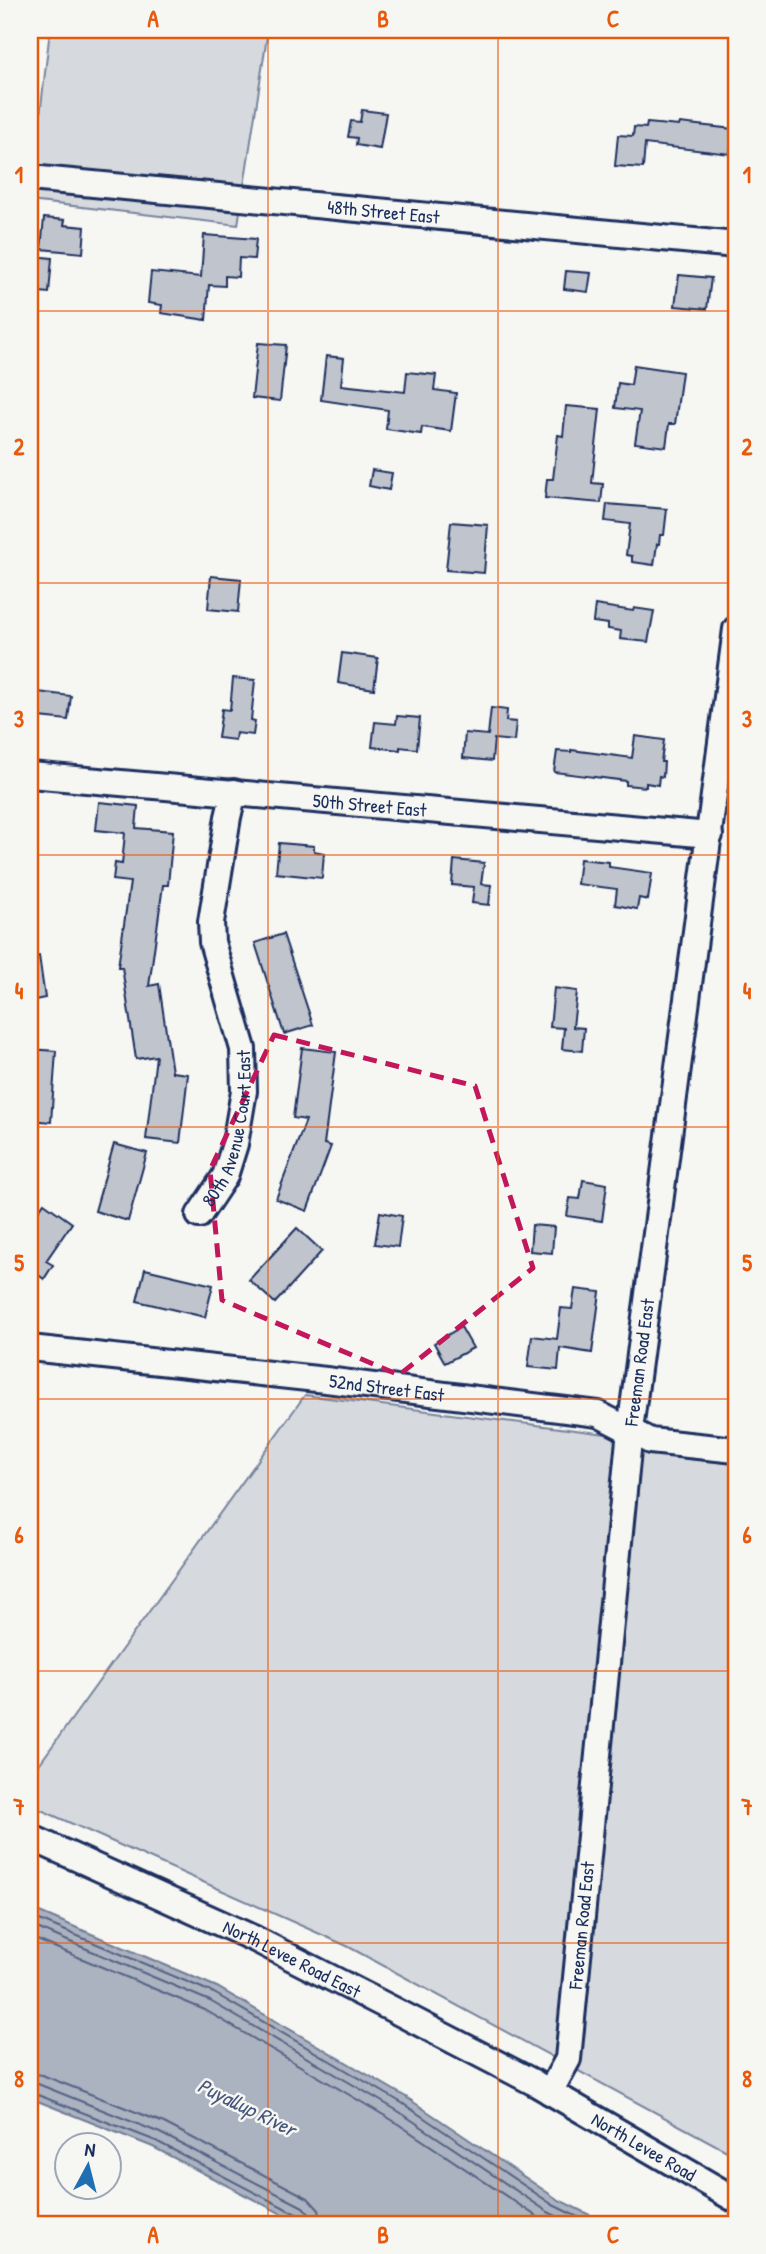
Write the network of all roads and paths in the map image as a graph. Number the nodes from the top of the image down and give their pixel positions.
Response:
1 (30, 178) edge
2 (736, 245) edge
3 (736, 629) edge
4 (30, 775) edge
5 (234, 792) junction
6 (710, 835) junction
7 (199, 1215) dead end
8 (30, 1348) edge
9 (630, 1430) junction
10 (736, 1450) edge
11 (30, 1837) edge
12 (550, 2092) junction
13 (736, 2200) edge

1 - 2 street, 48th Street East
3 - 6 street, Freeman Road East
4 - 5 street, 50th Street East
5 - 6 street, 50th Street East
5 - 7 street, 80th Avenue Court East
6 - 9 street, Freeman Road East
8 - 9 street, 52nd Street East
9 - 10 street, 52nd Street East
9 - 12 street, Freeman Road East
11 - 12 street, North Levee Road East
12 - 13 street, North Levee Road

